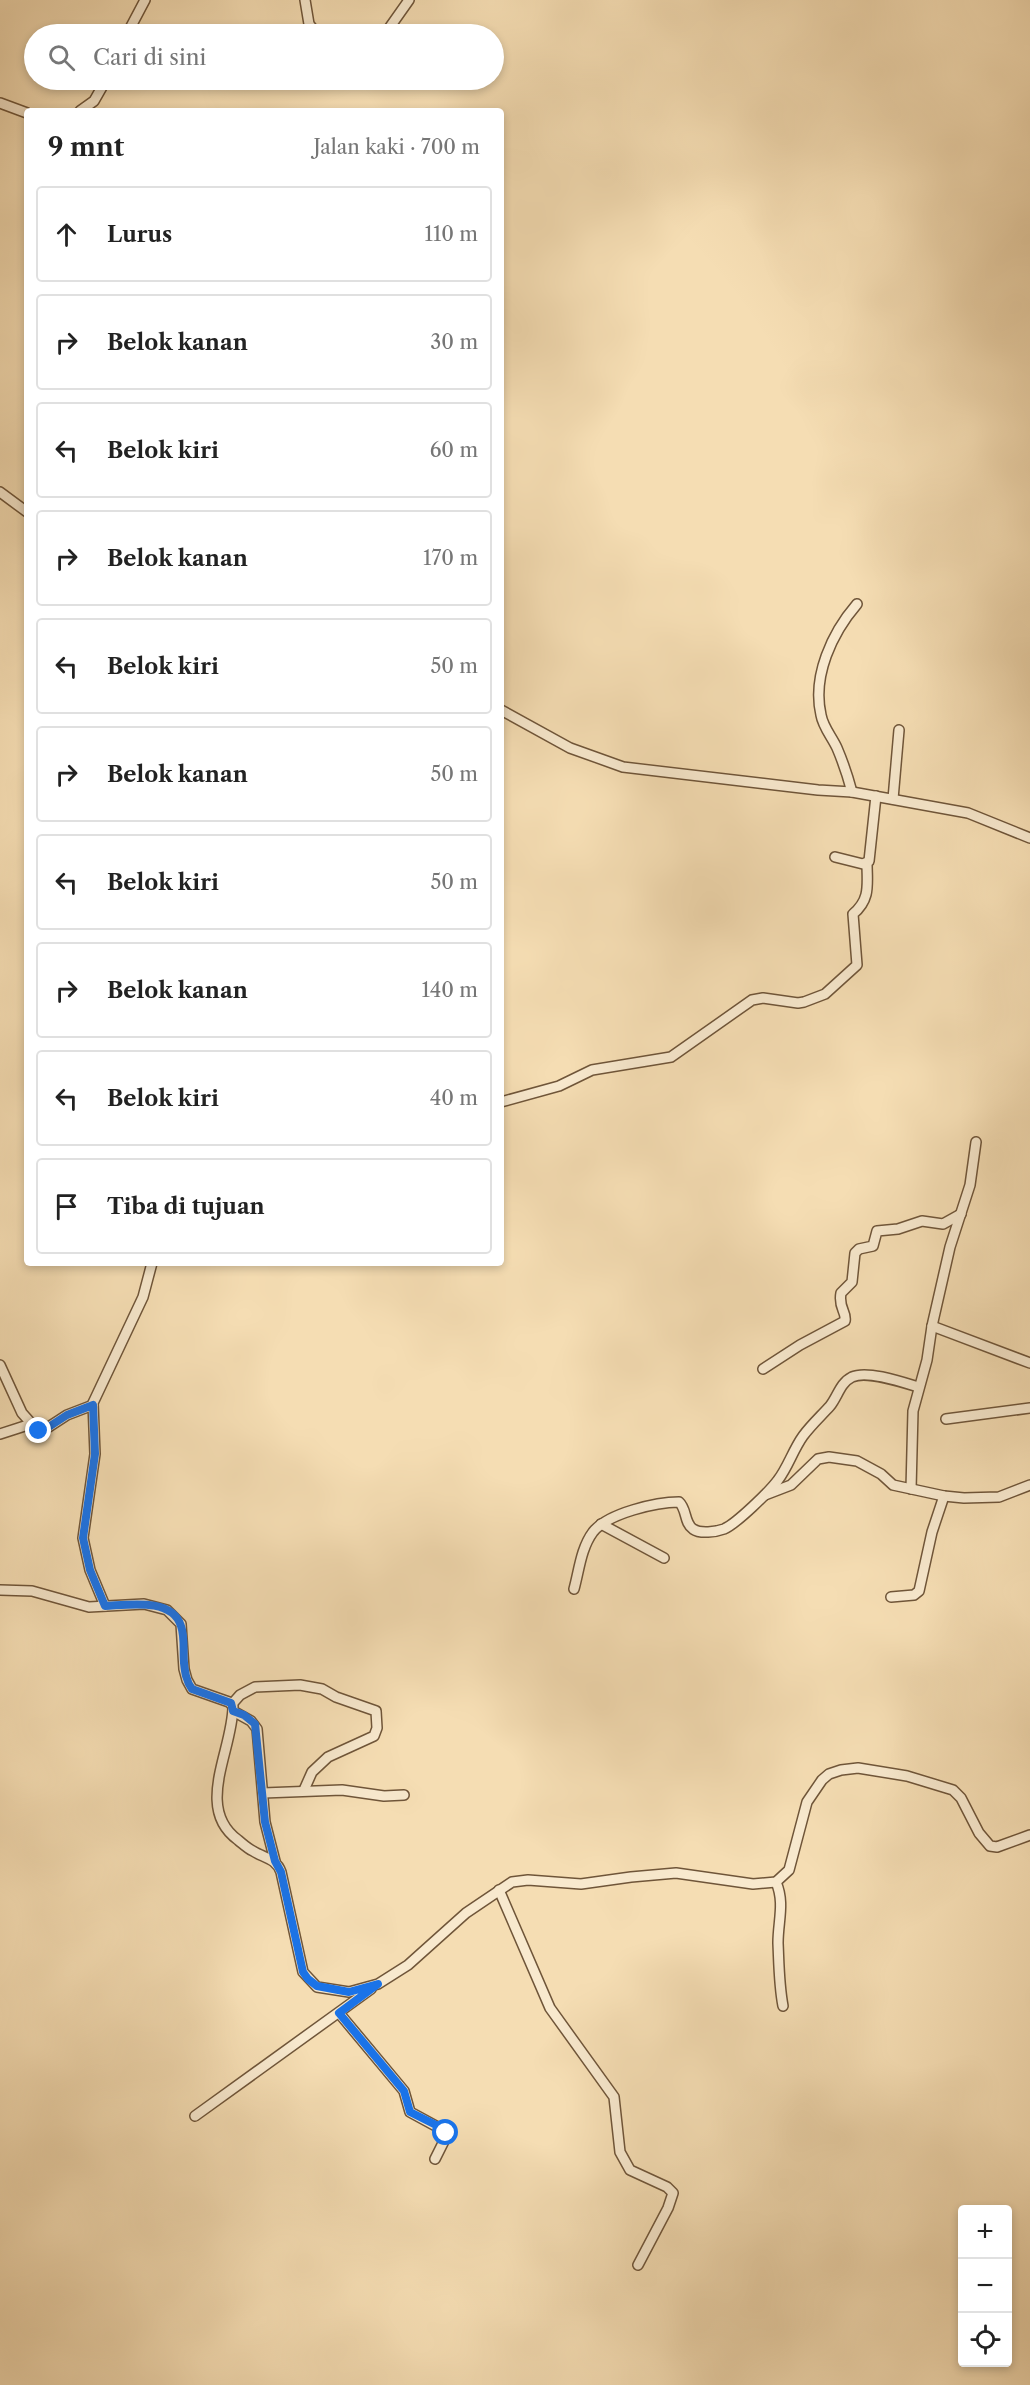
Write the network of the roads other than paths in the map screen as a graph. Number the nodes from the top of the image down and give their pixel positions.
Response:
1 (144, 0) edge
2 (305, 0) edge
3 (409, 0) edge
4 (132, 24) edge
5 (309, 24) edge
6 (392, 24) edge
7 (100, 90) edge
8 (0, 103) edge
9 (84, 108) edge
10 (24, 112) edge
11 (0, 492) edge
12 (24, 510) edge
13 (857, 604) dead end
14 (504, 712) edge
15 (899, 730) dead end
16 (852, 792) junction
17 (876, 796) junction
18 (893, 799) junction
19 (1030, 838) edge
20 (834, 857) dead end
21 (867, 863) junction
22 (504, 1101) edge
23 (976, 1142) dead end
24 (962, 1214) junction
25 (151, 1266) edge
26 (932, 1326) junction
27 (1030, 1363) edge
28 (0, 1365) edge
29 (763, 1369) dead end
30 (918, 1387) junction
31 (93, 1405) junction
32 (1030, 1408) edge
33 (945, 1419) dead end
34 (31, 1424) junction
35 (0, 1434) edge
36 (1030, 1485) edge
37 (911, 1489) junction
38 (762, 1496) junction
39 (944, 1496) junction
40 (601, 1524) junction
41 (664, 1558) dead end
42 (574, 1589) dead end
43 (0, 1590) edge
44 (891, 1597) dead end
45 (105, 1606) junction
46 (232, 1708) junction
47 (304, 1790) junction
48 (262, 1794) junction
49 (405, 1795) dead end
50 (1030, 1835) edge
51 (275, 1861) junction
52 (776, 1882) junction
53 (499, 1890) junction
54 (378, 1984) junction
55 (783, 2006) dead end
56 (339, 2013) junction
57 (195, 2116) dead end
58 (435, 2159) dead end
59 (638, 2265) dead end

1 - 4 street
2 - 5 street
3 - 6 street
7 - 9 street
8 - 10 street
11 - 12 street
13 - 16 street
14 - 16 street
15 - 18 street
16 - 17 street
17 - 18 street
17 - 21 street
18 - 19 street
20 - 21 street
21 - 22 street
23 - 24 street
24 - 26 street
24 - 29 street
25 - 31 street
26 - 27 street
26 - 30 street
28 - 34 street
30 - 37 street
30 - 38 street
31 - 34 street
31 - 45 street
32 - 33 street
34 - 35 street
36 - 39 street
37 - 38 street
37 - 39 street
38 - 40 street
39 - 44 street
40 - 41 street
40 - 42 street
43 - 45 street
45 - 46 street
46 - 47 street
46 - 48 street
46 - 51 street
47 - 48 street
47 - 49 street
48 - 51 street
50 - 52 street
51 - 54 street
52 - 53 street
52 - 55 street
53 - 54 street
53 - 59 street
54 - 56 street
56 - 57 street
56 - 58 street

